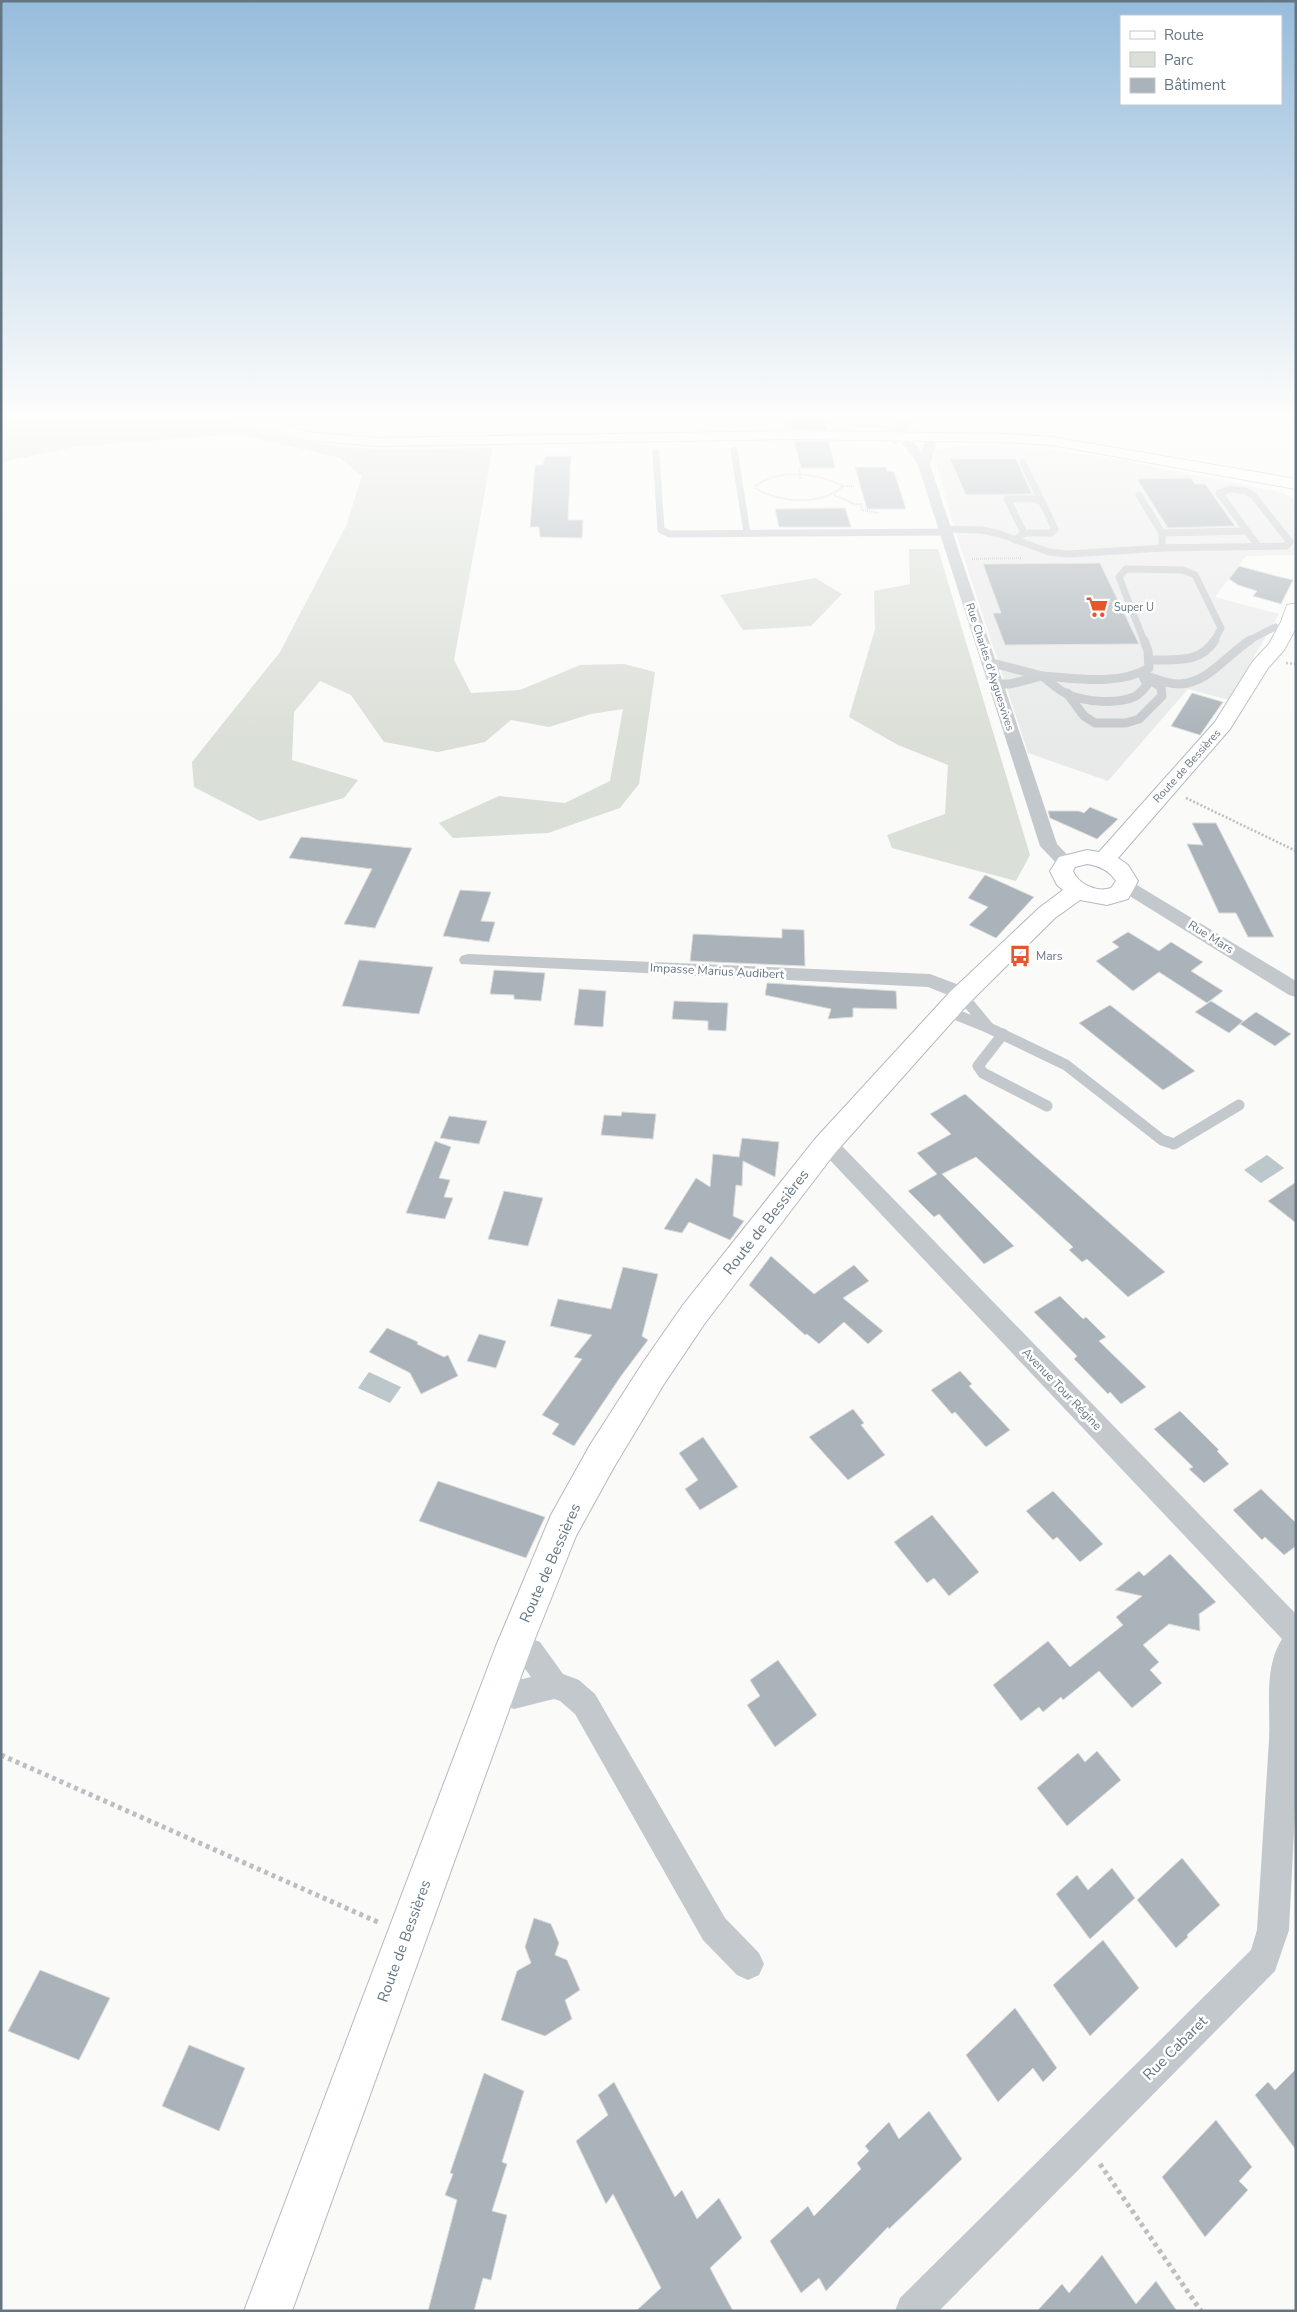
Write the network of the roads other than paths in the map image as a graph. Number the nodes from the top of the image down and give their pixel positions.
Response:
1 (661, 526) edge
2 (746, 526) edge
3 (944, 526) edge
4 (1020, 526) edge
5 (1053, 526) edge
6 (1158, 526) edge
7 (1243, 526) edge
8 (1277, 526) edge
9 (945, 530) junction
10 (1247, 531) junction
11 (747, 533) junction
12 (1024, 533) junction
13 (1162, 533) junction
14 (1014, 540) junction
15 (1258, 546) junction
16 (1162, 548) junction
17 (1294, 607) edge
18 (1275, 627) junction
19 (1149, 660) junction
20 (988, 664) junction
21 (1260, 665) junction
22 (1142, 674) junction
23 (1042, 676) junction
24 (995, 684) junction
25 (1066, 693) junction
26 (1105, 860) junction
27 (1071, 877) junction
28 (1126, 886) junction
29 (468, 960) dead end
30 (1296, 990) edge
31 (957, 1001) junction
32 (989, 1028) junction
33 (1003, 1034) junction
34 (1239, 1104) dead end
35 (1047, 1106) dead end
36 (825, 1146) junction
37 (1296, 1634) edge
38 (1296, 1643) edge
39 (514, 1646) junction
40 (554, 1685) junction
41 (498, 1690) junction
42 (1290, 1710) edge
43 (748, 1964) dead end
44 (268, 2311) edge
45 (913, 2311) edge

1 - 11 lane
2 - 11 lane
3 - 9 street, Rue Charles d'Ayguesvives
4 - 12 lane
5 - 12 lane
6 - 13 lane
7 - 10 lane
8 - 15 lane
9 - 11 lane
9 - 14 lane
9 - 20 street, Rue Charles d'Ayguesvives
10 - 13 lane
10 - 15 lane
12 - 14 lane
13 - 16 lane
14 - 16 lane
15 - 16 lane
17 - 18 main road, Route de Bessières
17 - 21 main road, Route de Bessières
18 - 21 main road, Route de Bessières
18 - 22 lane
19 - 19 lane
19 - 22 lane
20 - 23 lane
20 - 24 street, Rue Charles d'Ayguesvives
21 - 26 main road, Route de Bessières
22 - 23 lane
22 - 25 lane
22 - 25 lane
23 - 24 lane
23 - 25 lane
24 - 27 street, Rue Charles d'Ayguesvives
26 - 27 main road
26 - 28 main road
27 - 28 main road
27 - 31 main road, Route de Bessières
28 - 30 street, Rue Mars
29 - 31 street, Impasse Marius Audibert
31 - 32 lane
31 - 32 lane
31 - 36 main road, Route de Bessières
32 - 33 lane
33 - 34 lane
33 - 35 lane
36 - 37 street, Avenue Tour Régine
36 - 39 main road, Route de Bessières
38 - 42 street, Rue Cabaret
39 - 40 street
39 - 41 main road, Route de Bessières
40 - 41 street
40 - 43 street
41 - 44 main road, Route de Bessières
42 - 45 street, Rue Cabaret

